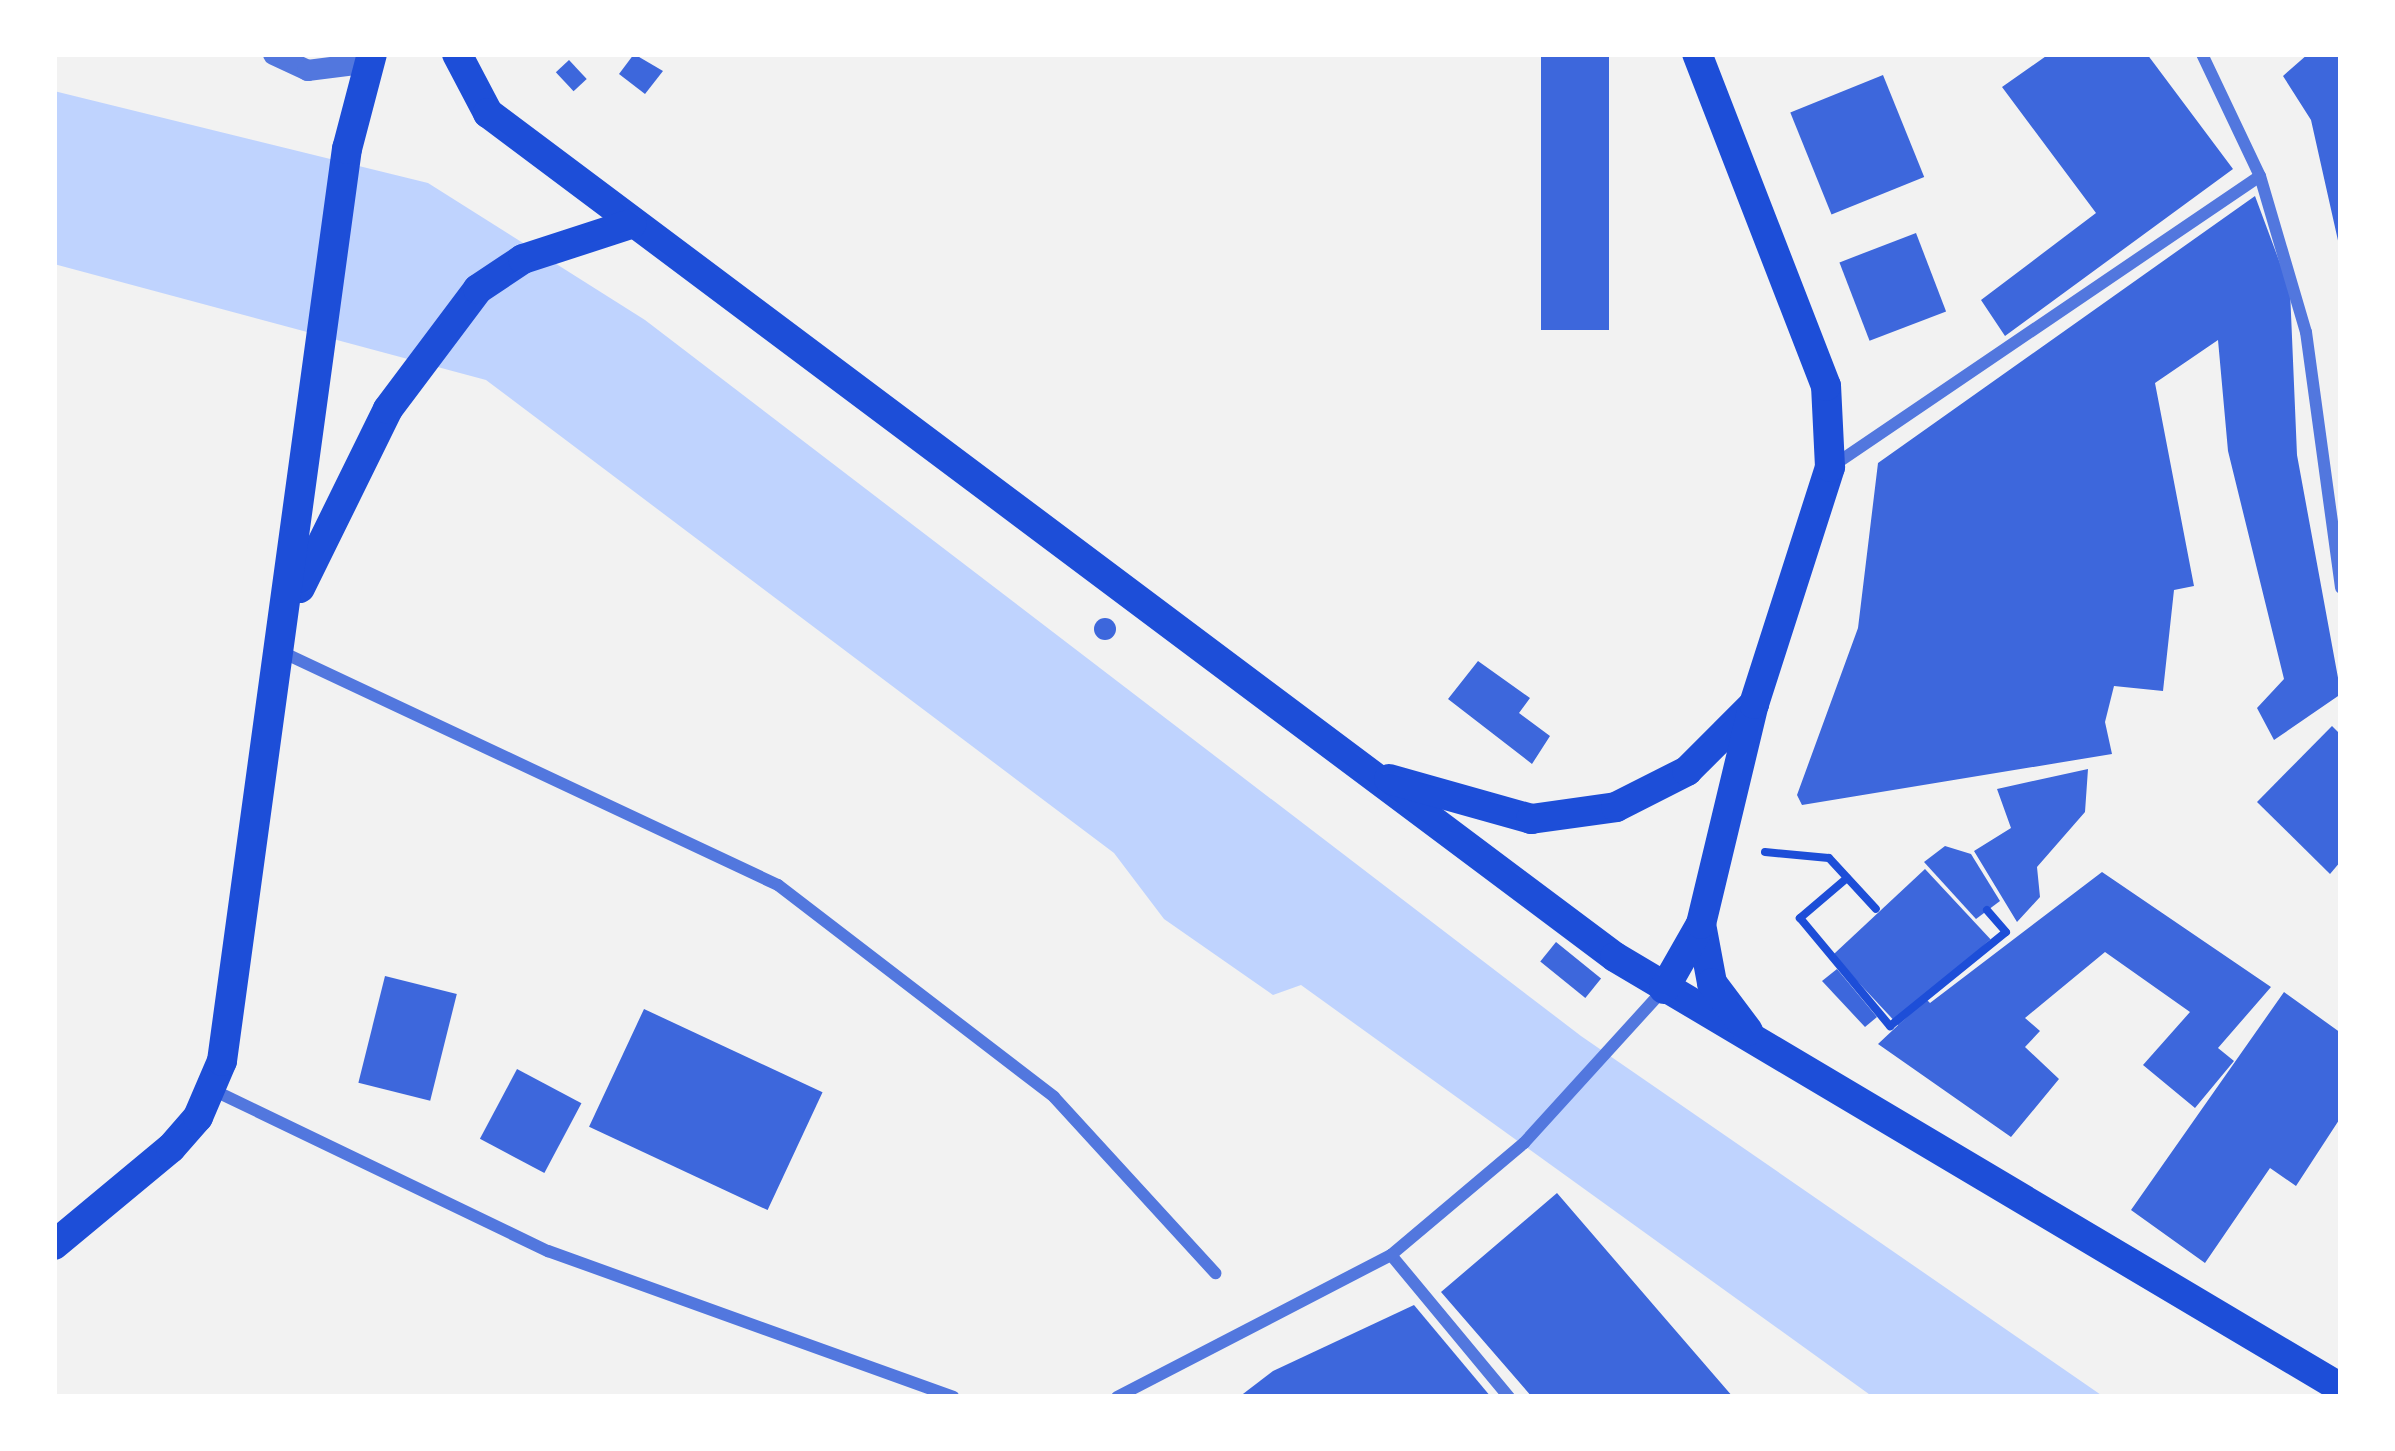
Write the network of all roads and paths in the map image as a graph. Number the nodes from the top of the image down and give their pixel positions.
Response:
1 (273, 54) edge
2 (1697, 54) edge
3 (2202, 54) edge
4 (371, 58) edge
5 (458, 58) edge
6 (2260, 176) junction
7 (631, 224) junction
8 (1830, 467) junction
9 (2341, 588) edge
10 (290, 610) junction
11 (284, 653) junction
12 (1754, 704) junction
13 (1372, 775) junction
14 (1765, 852) dead end
15 (1847, 878) junction
16 (1876, 909) dead end
17 (1987, 910) dead end
18 (1701, 924) junction
19 (1664, 989) junction
20 (1759, 1046) junction
21 (213, 1090) junction
22 (54, 1245) edge
23 (1391, 1255) junction
24 (1215, 1273) dead end
25 (2339, 1386) edge
26 (954, 1397) edge
27 (1118, 1397) edge
28 (1510, 1397) edge

1 - 4 street
2 - 8 main road
3 - 6 street
4 - 10 main road
5 - 7 main road
6 - 8 street
6 - 9 street
7 - 10 main road
7 - 13 main road
8 - 12 main road
10 - 11 main road
11 - 21 main road
11 - 24 street
12 - 13 main road
12 - 18 main road
13 - 19 main road
14 - 15 path
15 - 16 path
15 - 17 path
18 - 19 main road
18 - 20 main road
19 - 20 main road
19 - 23 street
20 - 25 main road
21 - 22 main road
21 - 26 street
23 - 27 street
23 - 28 street

